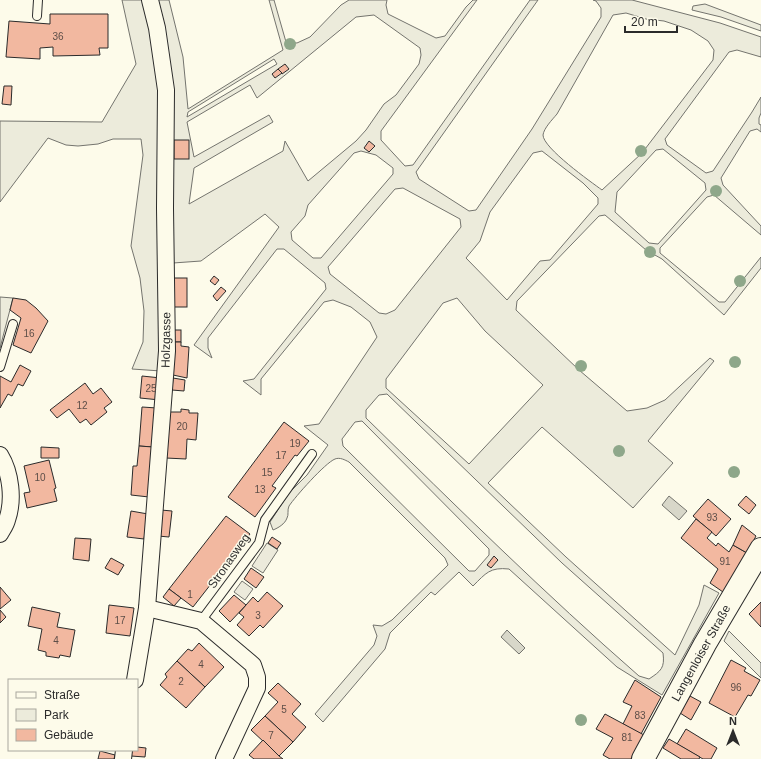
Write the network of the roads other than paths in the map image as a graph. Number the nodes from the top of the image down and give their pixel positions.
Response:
1 (38, 0) edge
2 (150, 0) edge
3 (37, 16) dead end
4 (13, 324) dead end
5 (0, 366) edge
6 (312, 454) dead end
7 (0, 455) edge
8 (0, 534) edge
9 (761, 549) edge
10 (147, 608) junction
11 (201, 621) junction
12 (135, 679) edge
13 (224, 759) edge
14 (643, 759) edge

1 - 3 lane
2 - 10 street, Holzgasse
4 - 5 lane
6 - 11 lane, Stronasweg
7 - 8 street
9 - 14 street, Langenloiser Straße
10 - 11 street
10 - 12 street, Holzgasse
11 - 13 street

